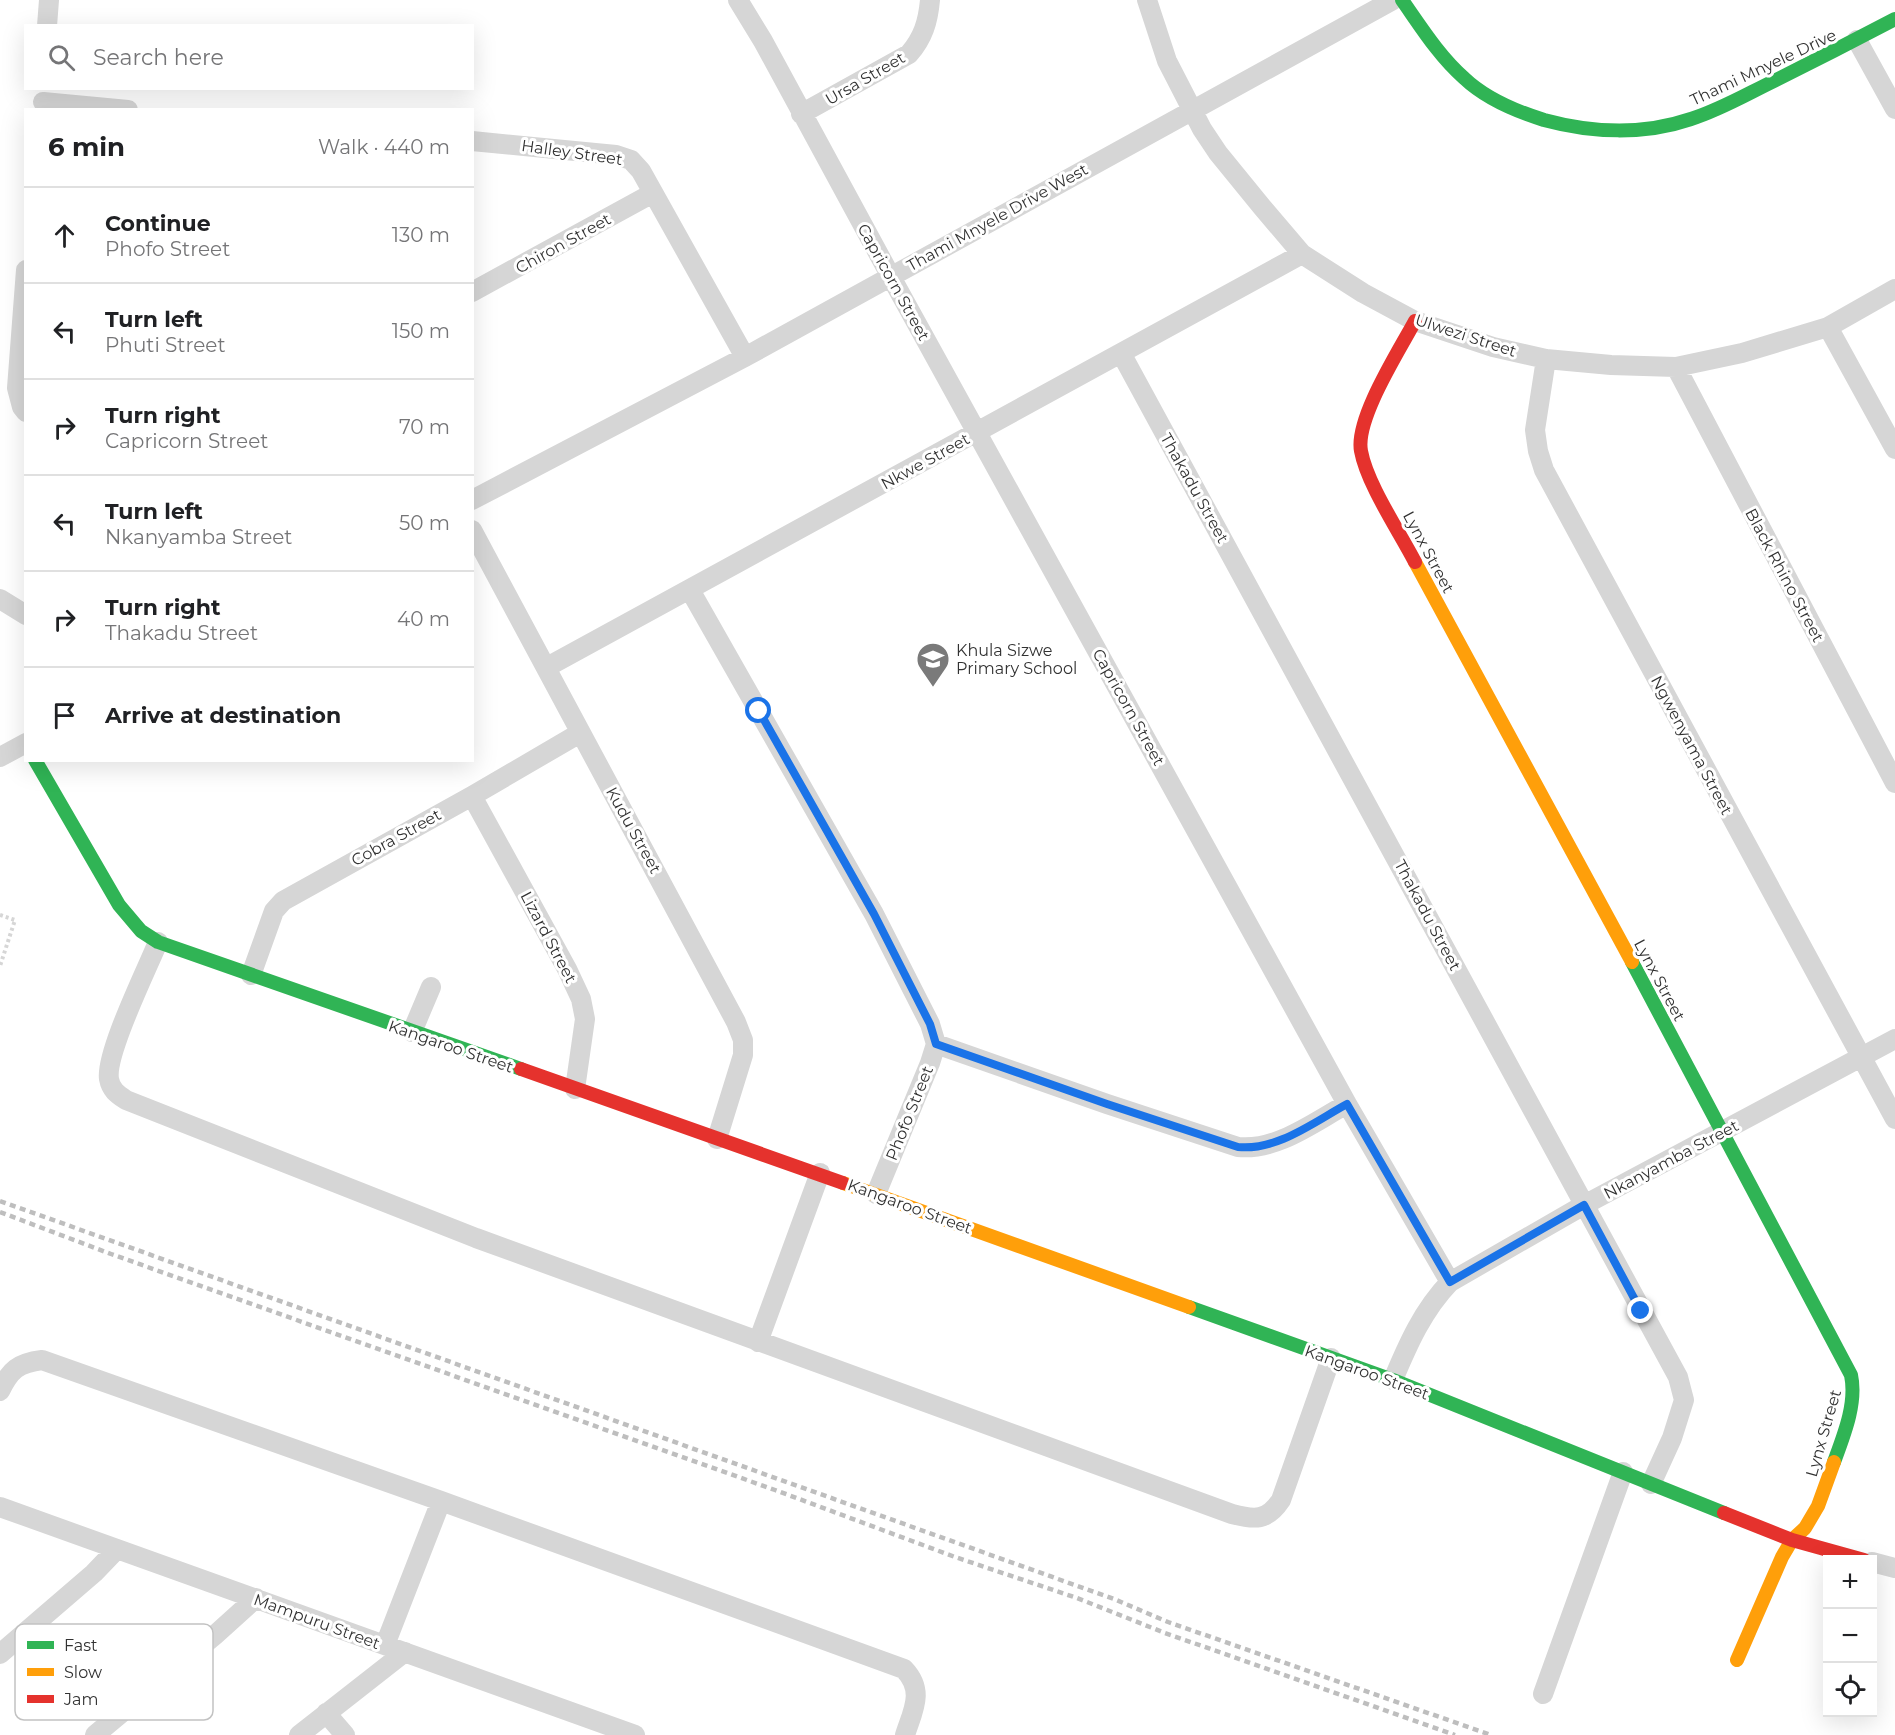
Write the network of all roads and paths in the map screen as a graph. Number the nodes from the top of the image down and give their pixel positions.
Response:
1 (49, 0) edge
2 (738, 0) edge
3 (930, 0) edge
4 (1147, 0) edge
5 (1393, 0) edge
6 (1402, 0) edge
7 (1895, 19) edge
8 (47, 24) edge
9 (1857, 40) junction
10 (43, 100) edge
11 (111, 108) edge
12 (1895, 109) edge
13 (1192, 110) junction
14 (801, 114) junction
15 (474, 141) edge
16 (653, 193) junction
17 (1302, 254) junction
18 (890, 275) junction
19 (1895, 289) edge
20 (474, 291) edge
21 (24, 296) edge
22 (1415, 321) junction
23 (1828, 327) junction
24 (1121, 352) junction
25 (745, 357) junction
26 (1546, 359) junction
27 (1676, 367) junction
28 (24, 410) edge
29 (978, 432) junction
30 (1895, 449) edge
31 (474, 499) edge
32 (474, 534) edge
33 (690, 590) junction
34 (0, 599) edge
35 (24, 614) edge
36 (547, 668) junction
37 (580, 733) junction
38 (24, 745) edge
39 (0, 757) edge
40 (36, 762) edge
41 (1895, 783) edge
42 (472, 796) junction
43 (0, 915) edge
44 (158, 942) junction
45 (0, 966) edge
46 (251, 975) junction
47 (432, 987) dead end
48 (412, 1032) junction
49 (1895, 1039) edge
50 (936, 1044) junction
51 (1862, 1057) junction
52 (575, 1089) junction
53 (1347, 1104) junction
54 (1895, 1119) edge
55 (1723, 1131) junction
56 (717, 1139) junction
57 (820, 1173) junction
58 (876, 1194) junction
59 (1584, 1205) junction
60 (1450, 1282) junction
61 (758, 1342) junction
62 (1331, 1358) junction
63 (1393, 1380) junction
64 (0, 1391) edge
65 (1623, 1473) junction
66 (1651, 1484) junction
67 (441, 1501) junction
68 (0, 1507) edge
69 (1792, 1540) junction
70 (117, 1549) junction
71 (1846, 1555) edge
72 (1877, 1563) edge
73 (1895, 1568) edge
74 (256, 1599) junction
75 (35, 1624) edge
76 (213, 1637) edge
77 (15, 1641) edge
78 (386, 1645) junction
79 (405, 1652) junction
80 (0, 1654) edge
81 (1737, 1660) dead end
82 (1543, 1694) dead end
83 (326, 1713) junction
84 (113, 1720) edge
85 (95, 1735) edge
86 (299, 1735) edge
87 (345, 1735) edge
88 (635, 1735) edge
89 (905, 1735) edge

1 - 8 street
2 - 14 street, Capricorn Street
3 - 14 street, Ursa Street
4 - 13 street, Ulwezi Street
5 - 13 street, Thami Mnyele Drive West
6 - 9 street, Thami Mnyele Drive
7 - 9 street, Thami Mnyele Drive
9 - 12 street
10 - 11 street
13 - 17 street, Ulwezi Street
13 - 18 street, Thami Mnyele Drive West
14 - 18 street, Capricorn Street
15 - 16 street, Halley Street
16 - 20 street, Chiron Street
16 - 25 street, Halley Street
17 - 22 street, Ulwezi Street
17 - 24 street, Nkwe Street
18 - 25 street, Thami Mnyele Drive West
18 - 29 street, Capricorn Street
19 - 23 street, Ulwezi Street
21 - 28 street
22 - 26 street, Ulwezi Street
22 - 55 street, Lynx Street
23 - 27 street, Ulwezi Street
23 - 30 street
24 - 29 street, Nkwe Street
24 - 59 street, Thakadu Street
25 - 31 street, Thami Mnyele Drive West
26 - 27 street, Ulwezi Street
26 - 51 street, Ngwenyama Street
27 - 41 street, Black Rhino Street
29 - 33 street, Nkwe Street
29 - 53 street, Capricorn Street
32 - 36 street, Kudu Street
33 - 36 street, Nkwe Street
33 - 50 street, Phofo Street
34 - 35 street
36 - 37 street, Kudu Street
37 - 42 street, Cobra Street
37 - 56 street, Kudu Street
38 - 39 street
40 - 44 street, Kangaroo Street
42 - 46 street, Cobra Street
42 - 52 street, Lizard Street
43 - 45 path
44 - 46 street, Kangaroo Street
44 - 61 street
46 - 48 street, Kangaroo Street
47 - 48 street
48 - 52 street, Kangaroo Street
49 - 51 street, Nkanyamba Street
50 - 53 street
50 - 58 street, Phofo Street
51 - 54 street, Ngwenyama Street
51 - 55 street, Nkanyamba Street
52 - 56 street, Kangaroo Street
53 - 60 street, Capricorn Street
55 - 59 street, Nkanyamba Street
55 - 69 street, Lynx Street
56 - 57 street, Kangaroo Street
57 - 58 street, Kangaroo Street
57 - 61 street
58 - 62 street, Kangaroo Street
59 - 60 street, Nkanyamba Street
59 - 66 street, Thakadu Street
60 - 63 street
61 - 62 street
62 - 63 street, Kangaroo Street
63 - 65 street, Kangaroo Street
64 - 67 street
65 - 66 street, Kangaroo Street
65 - 82 street
66 - 69 street, Kangaroo Street
67 - 78 street
67 - 89 street
68 - 70 street, Mampuru Street
69 - 71 street, Kangaroo Street
69 - 81 street, Lynx Street
70 - 74 street, Mampuru Street
70 - 75 street
72 - 73 street
74 - 76 street
74 - 78 street, Mampuru Street
77 - 80 street
78 - 79 street, Mampuru Street
79 - 83 street
79 - 88 street, Mampuru Street
83 - 86 street
83 - 87 street
84 - 85 street

